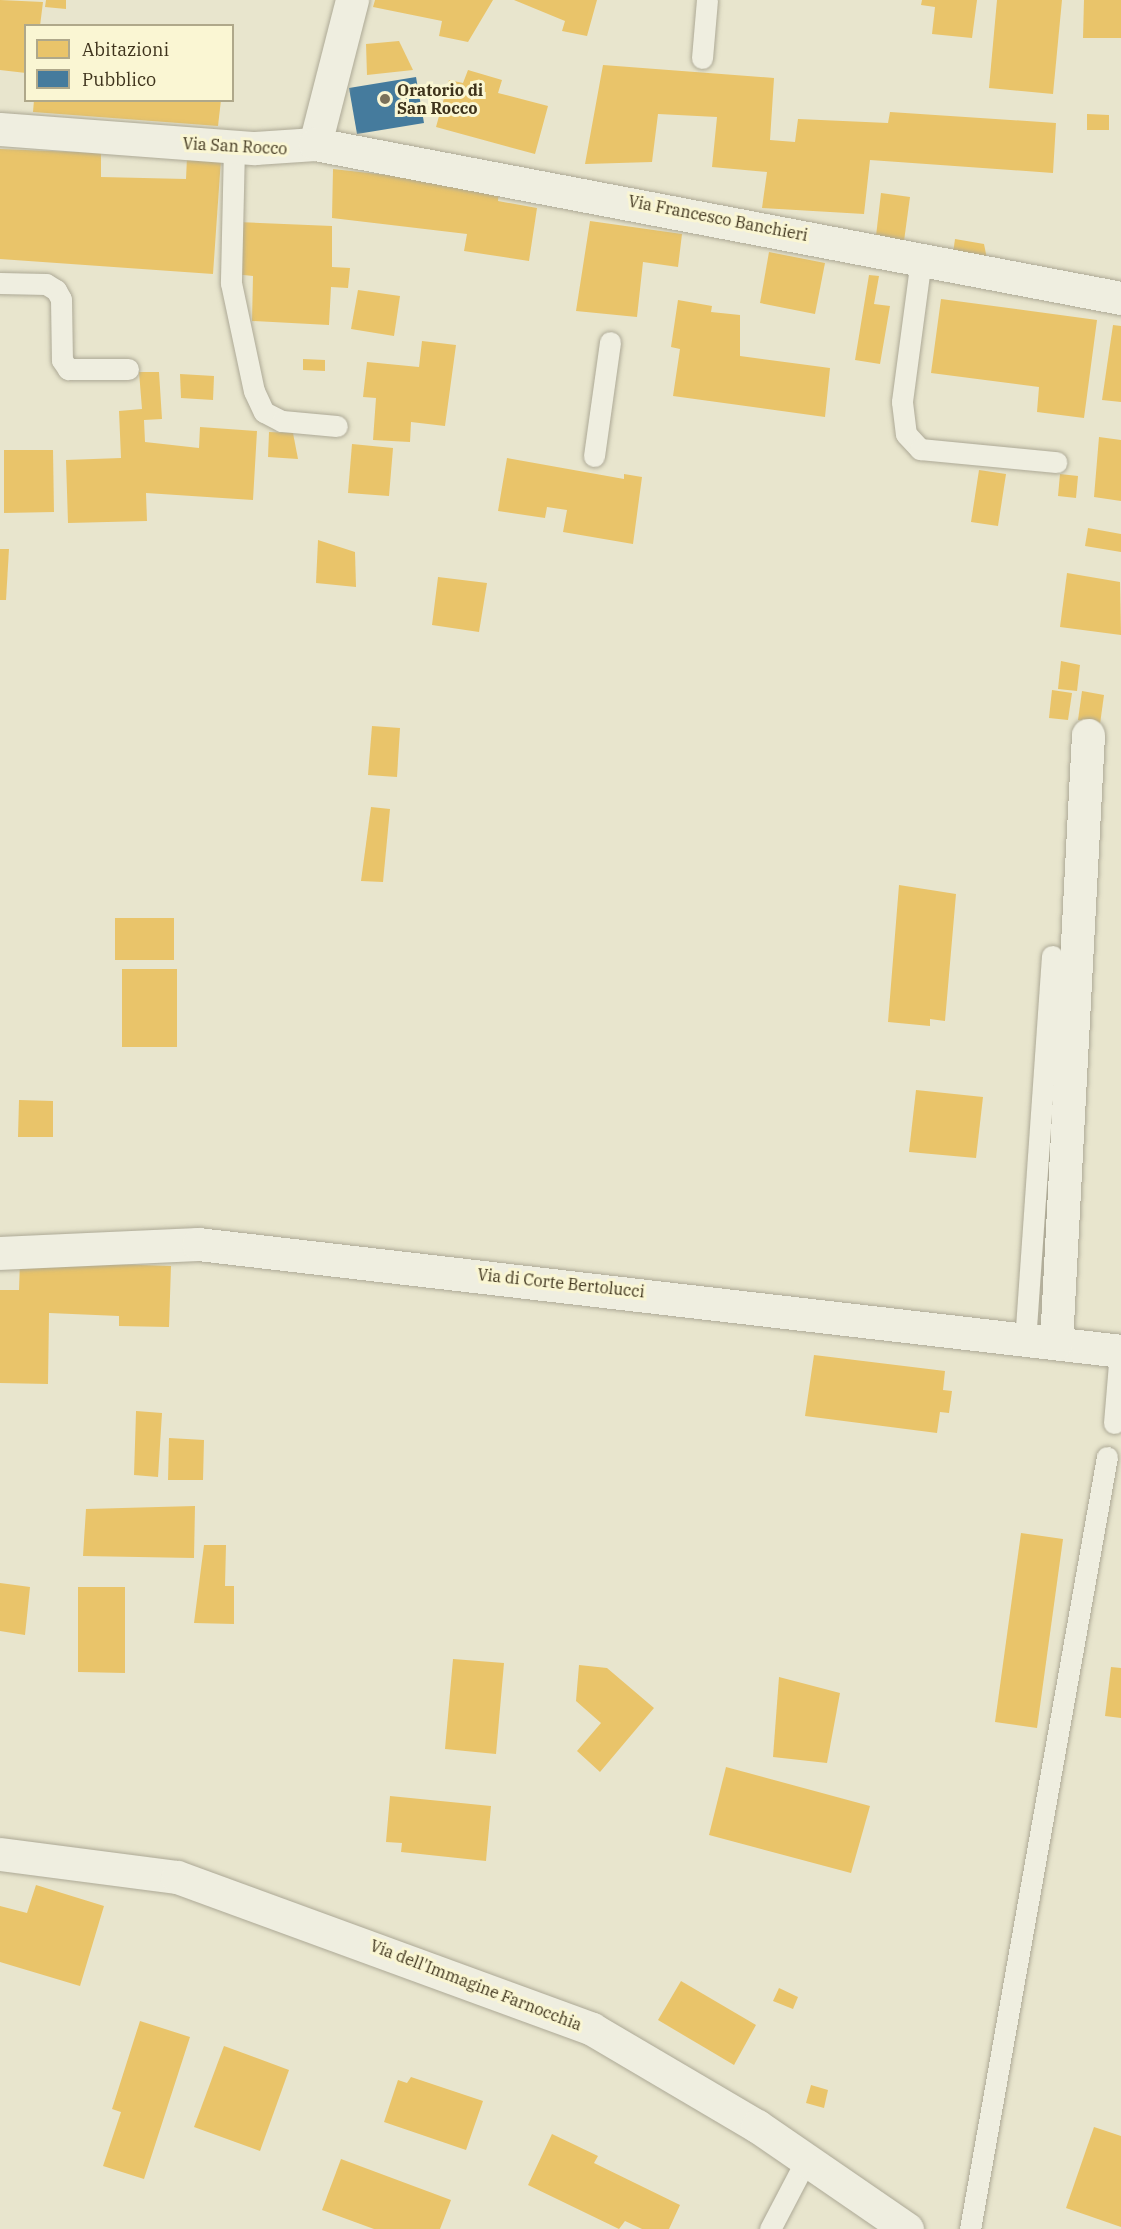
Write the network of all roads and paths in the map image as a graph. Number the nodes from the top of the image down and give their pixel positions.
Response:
1 (352, 0) edge
2 (707, 0) edge
3 (702, 58) dead end
4 (0, 129) edge
5 (315, 144) junction
6 (234, 147) junction
7 (921, 259) junction
8 (0, 282) edge
9 (1121, 298) edge
10 (610, 342) dead end
11 (128, 369) dead end
12 (337, 426) dead end
13 (594, 456) dead end
14 (1056, 462) dead end
15 (1088, 735) dead end
16 (1052, 956) dead end
17 (0, 1253) edge
18 (1040, 1342) junction
19 (1120, 1351) edge
20 (1114, 1423) dead end
21 (1107, 1456) dead end
22 (0, 1854) edge
23 (806, 2160) junction
24 (770, 2229) edge
25 (907, 2229) edge
26 (970, 2229) edge

1 - 5 street
2 - 3 lane
4 - 6 street, Via San Rocco
5 - 6 street, Via San Rocco
5 - 7 street, Via Francesco Banchieri
6 - 12 lane
7 - 9 street, Via Francesco Banchieri
7 - 14 lane
8 - 11 lane
10 - 13 lane
15 - 18 street
16 - 18 lane
17 - 18 street, Via di Corte Bertolucci
18 - 19 street, Via di Corte Bertolucci
19 - 20 lane
21 - 26 lane
22 - 23 street, Via dell'Immagine Farnocchia
23 - 24 lane
23 - 25 street, Via dell'Immagine Farnocchia

